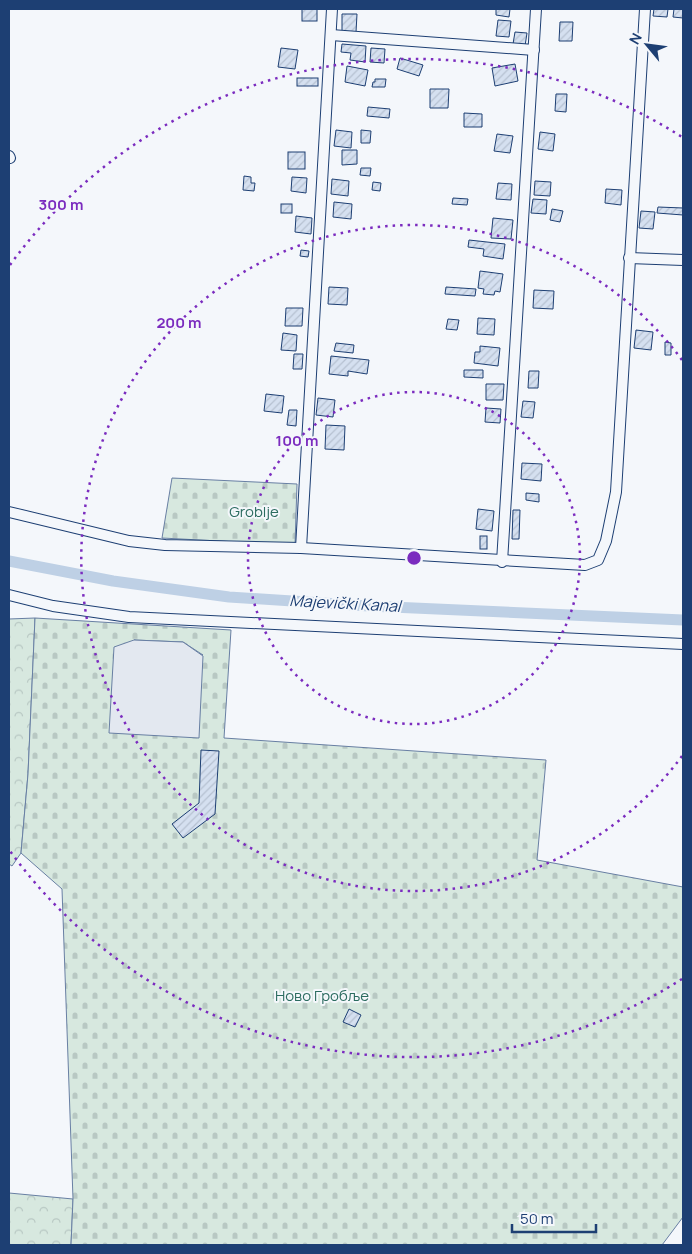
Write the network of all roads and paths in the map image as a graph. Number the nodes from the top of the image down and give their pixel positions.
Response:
1 (332, 9) edge
2 (536, 9) edge
3 (644, 9) edge
4 (332, 35) junction
5 (534, 50) junction
6 (629, 258) junction
7 (683, 260) edge
8 (9, 512) edge
9 (301, 548) junction
10 (502, 562) junction
11 (9, 595) edge
12 (683, 644) edge

1 - 4 street
2 - 5 street
3 - 6 street
4 - 5 street
4 - 9 street
5 - 10 street
6 - 7 street
6 - 10 street
8 - 9 street
9 - 10 street
11 - 12 street

